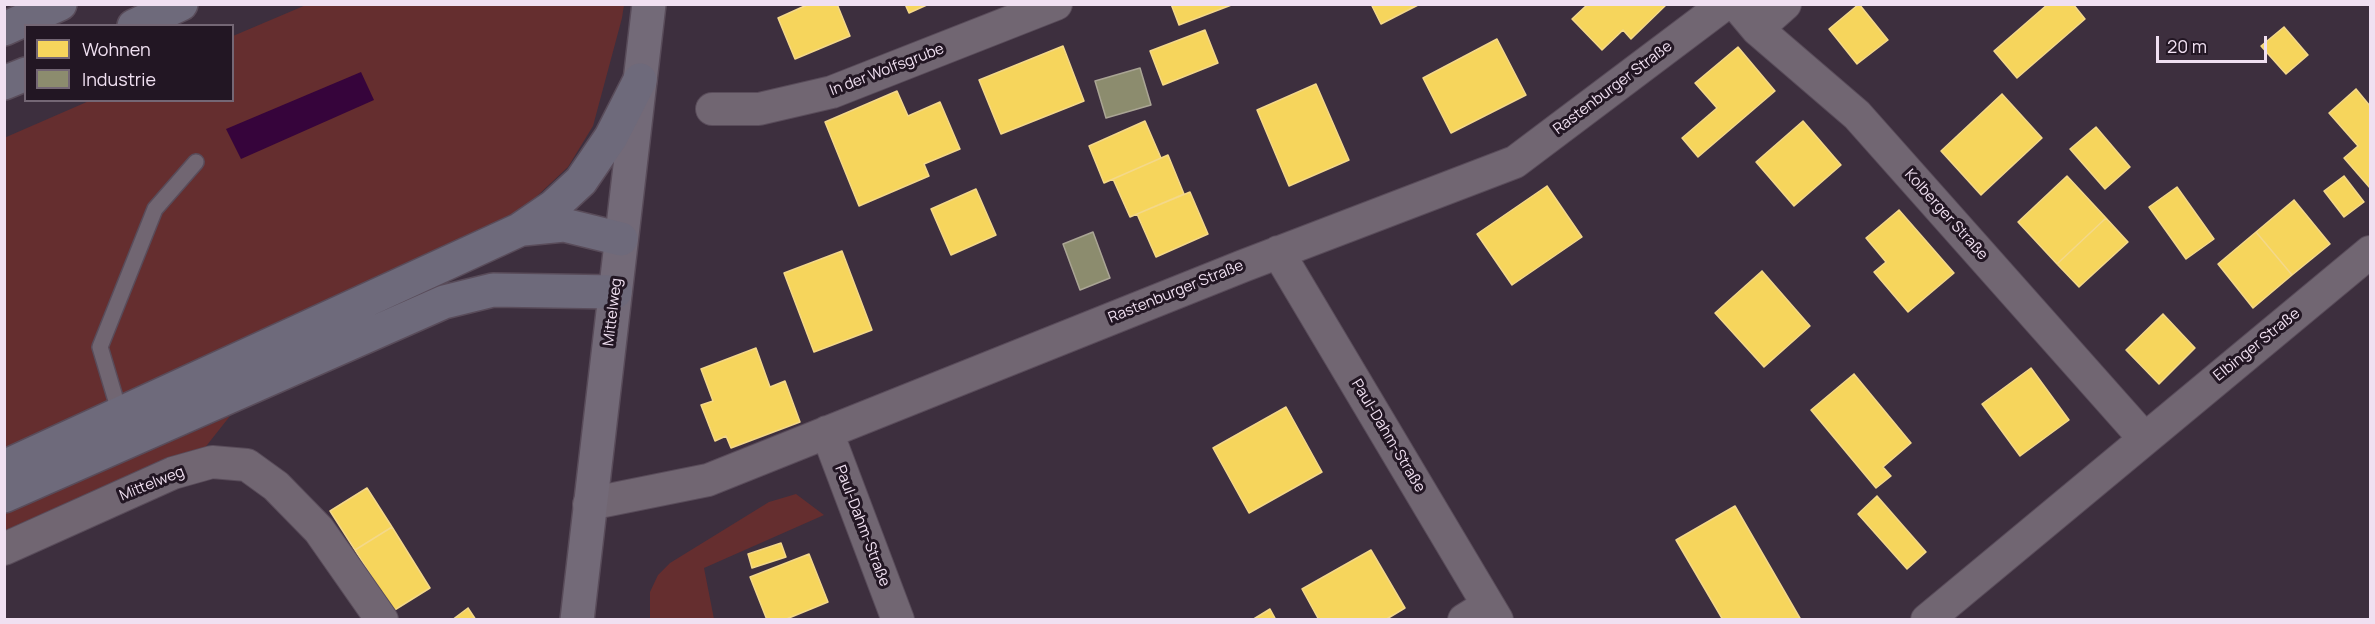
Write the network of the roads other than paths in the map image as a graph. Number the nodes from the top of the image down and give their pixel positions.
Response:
1 (60, 4) edge
2 (181, 4) edge
3 (649, 4) edge
4 (1056, 4) edge
5 (1725, 4) edge
6 (1736, 4) edge
7 (1785, 4) edge
8 (138, 24) edge
9 (4, 29) edge
10 (1758, 29) junction
11 (24, 75) edge
12 (640, 80) junction
13 (4, 83) edge
14 (712, 109) dead end
15 (196, 162) dead end
16 (519, 230) junction
17 (621, 239) junction
18 (1278, 252) junction
19 (2370, 252) edge
20 (615, 292) junction
21 (120, 414) junction
22 (827, 432) junction
23 (2144, 438) junction
24 (4, 467) edge
25 (4, 496) edge
26 (589, 504) junction
27 (4, 549) edge
28 (1483, 615) edge
29 (382, 620) edge
30 (577, 620) edge
31 (898, 620) edge
32 (1927, 620) edge

1 - 9 highway
2 - 8 highway
3 - 12 main road, Mittelweg
4 - 14 street, In der Wolfsgrube
5 - 18 street, Rastenburger Straße
6 - 10 street, Kolberger Straße
7 - 10 street
10 - 23 street, Kolberger Straße
11 - 13 highway
12 - 16 highway
12 - 17 main road, Mittelweg
15 - 21 lane
16 - 17 highway
16 - 21 highway
17 - 20 main road, Mittelweg
18 - 22 street, Rastenburger Straße
18 - 28 street, Paul-Dahm-Straße
19 - 23 street, Elbinger Straße
20 - 25 highway
20 - 26 main road, Mittelweg
21 - 24 highway
22 - 26 street, Rastenburger Straße
22 - 31 street, Paul-Dahm-Straße
23 - 32 street, Elbinger Straße
26 - 30 main road, Mittelweg
27 - 29 street, Mittelweg

